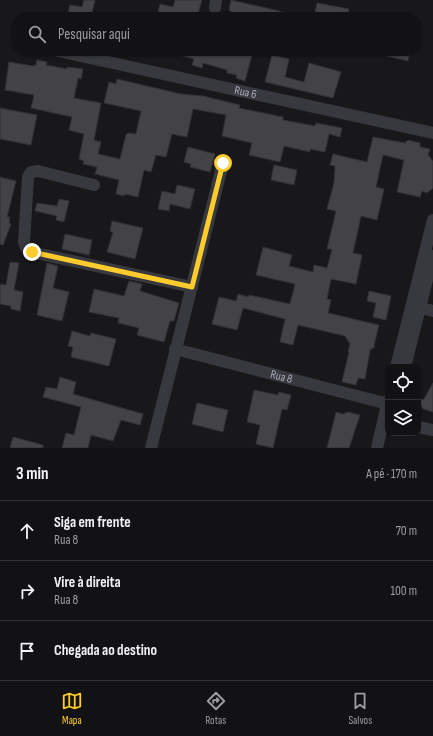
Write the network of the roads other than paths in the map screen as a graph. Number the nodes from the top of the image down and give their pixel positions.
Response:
1 (81, 56) edge
2 (433, 133) edge
3 (223, 163) dead end
4 (94, 185) dead end
5 (433, 220) edge
6 (433, 256) edge
7 (192, 287) junction
8 (416, 307) junction
9 (433, 311) edge
10 (175, 349) junction
11 (397, 364) edge
12 (406, 364) edge
13 (385, 402) edge
14 (385, 422) edge
15 (421, 427) edge
16 (433, 430) edge
17 (387, 436) edge
18 (151, 448) edge
19 (377, 448) edge
20 (385, 448) edge

1 - 2 street, Rua 6
3 - 7 street
4 - 7 street
5 - 8 street
6 - 8 street
7 - 10 street
8 - 9 street
8 - 11 street
8 - 12 street
10 - 13 street, Rua 8
10 - 18 street
14 - 19 street
15 - 16 street
17 - 20 street

